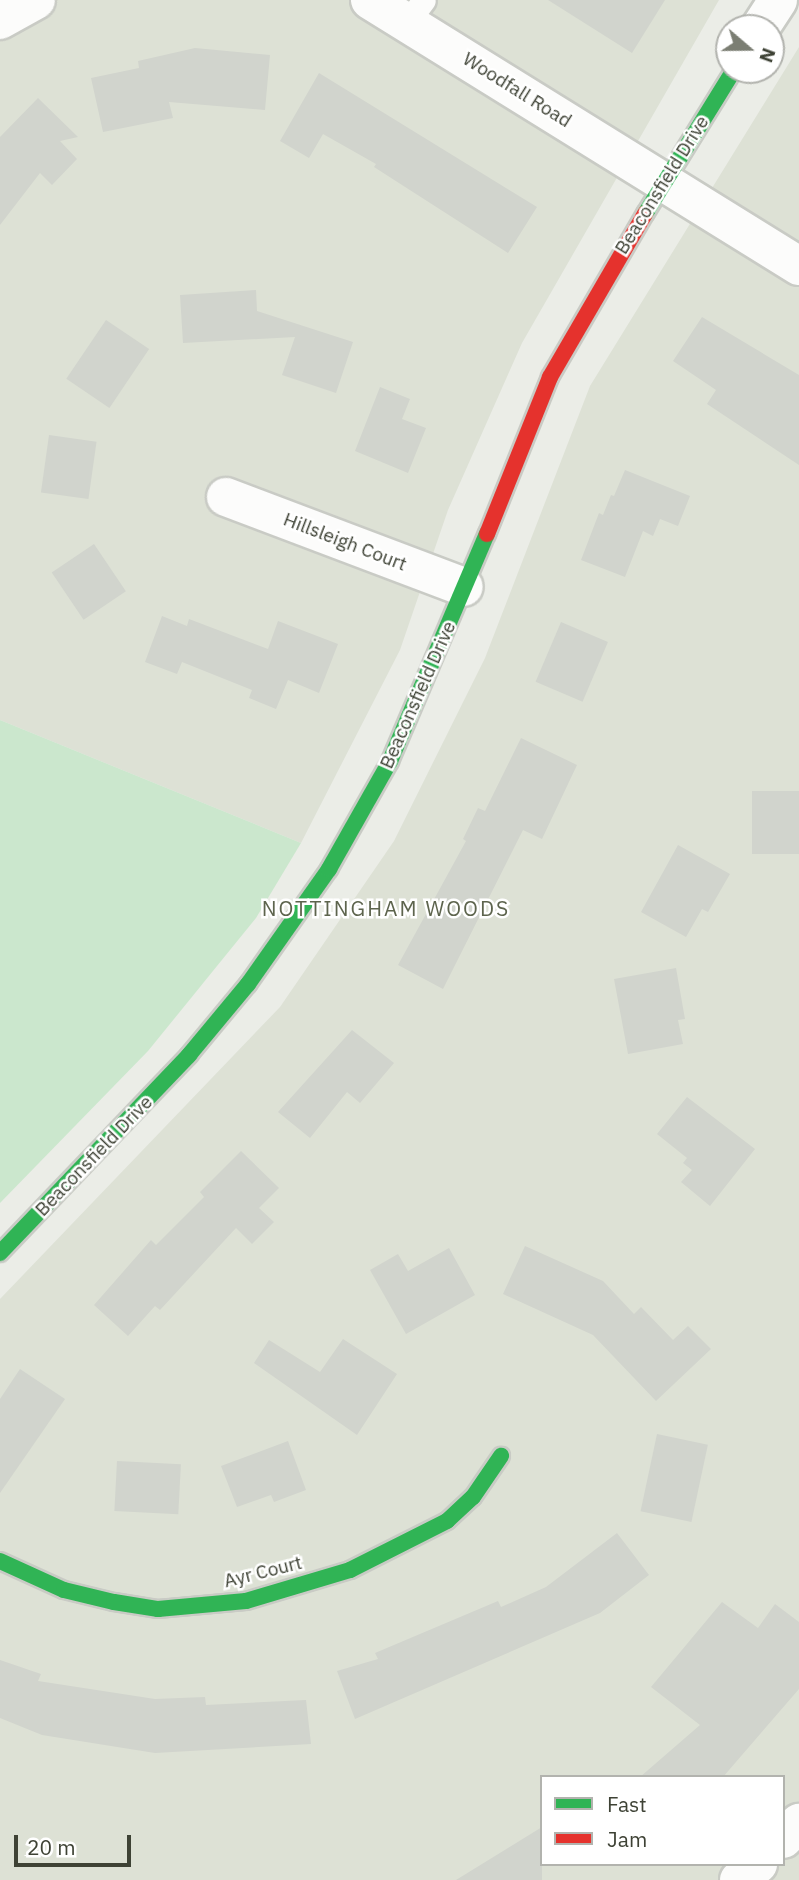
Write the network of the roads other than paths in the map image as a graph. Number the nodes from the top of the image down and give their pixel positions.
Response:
1 (36, 0) edge
2 (370, 0) edge
3 (416, 11) edge
4 (0, 20) edge
5 (725, 84) edge
6 (663, 182) junction
7 (799, 266) edge
8 (226, 497) dead end
9 (464, 587) junction
10 (0, 1253) edge
11 (501, 1456) dead end
12 (0, 1561) edge
13 (799, 1824) edge
14 (785, 1837) edge
15 (756, 1866) edge
16 (739, 1880) edge

1 - 4 street
2 - 3 street, Woodfall Road
3 - 6 street, Woodfall Road
5 - 6 street, Beaconsfield Drive
6 - 7 street, Woodfall Road
6 - 9 street, Beaconsfield Drive
8 - 9 street, Hillsleigh Court
9 - 10 street, Beaconsfield Drive
11 - 12 street, Ayr Court
13 - 14 street
15 - 16 street

